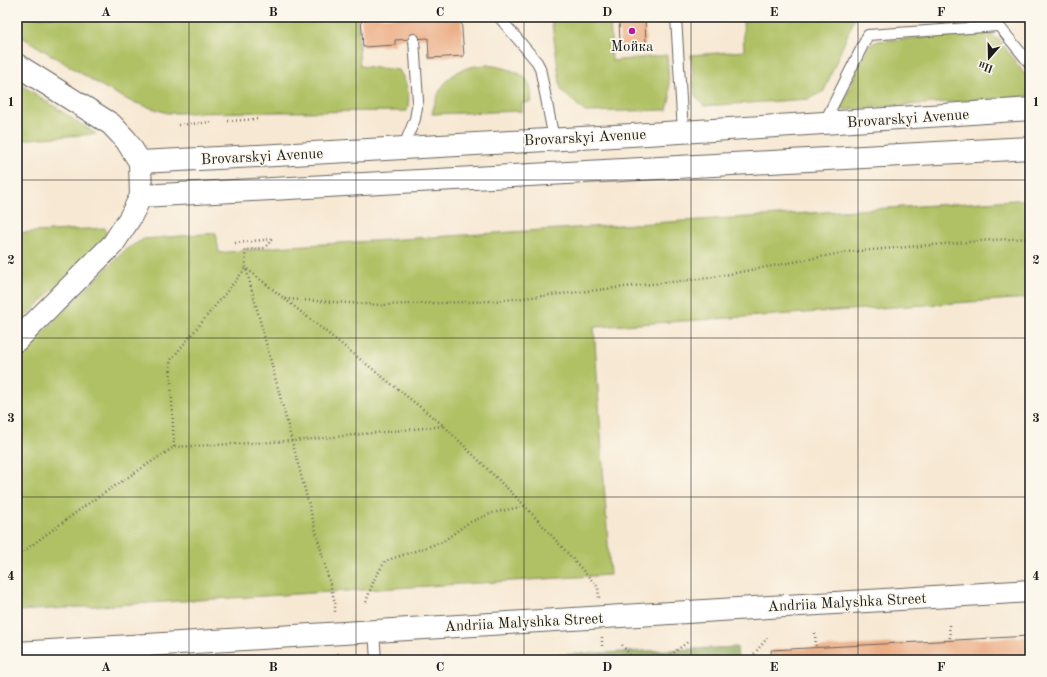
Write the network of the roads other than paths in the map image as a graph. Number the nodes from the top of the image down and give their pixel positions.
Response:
1 (499, 17) edge
2 (676, 17) edge
3 (414, 39) dead end
4 (1030, 64) edge
5 (17, 65) edge
6 (1030, 109) edge
7 (823, 124) junction
8 (683, 132) junction
9 (554, 139) junction
10 (1030, 148) edge
11 (402, 149) junction
12 (140, 162) junction
13 (141, 196) junction
14 (17, 340) edge
15 (1030, 591) edge
16 (374, 631) junction
17 (17, 653) edge
18 (376, 660) edge

1 - 9 lane
2 - 8 lane
3 - 11 lane
4 - 7 lane
5 - 12 main road
6 - 7 main road, Brovarskyi Avenue
7 - 8 main road, Brovarskyi Avenue
8 - 9 main road, Brovarskyi Avenue
9 - 11 main road, Brovarskyi Avenue
10 - 13 main road
11 - 12 main road, Brovarskyi Avenue
12 - 13 main road
13 - 14 main road
15 - 16 main road, Andriia Malyshka Street
16 - 17 main road, Andriia Malyshka Street
16 - 18 lane

